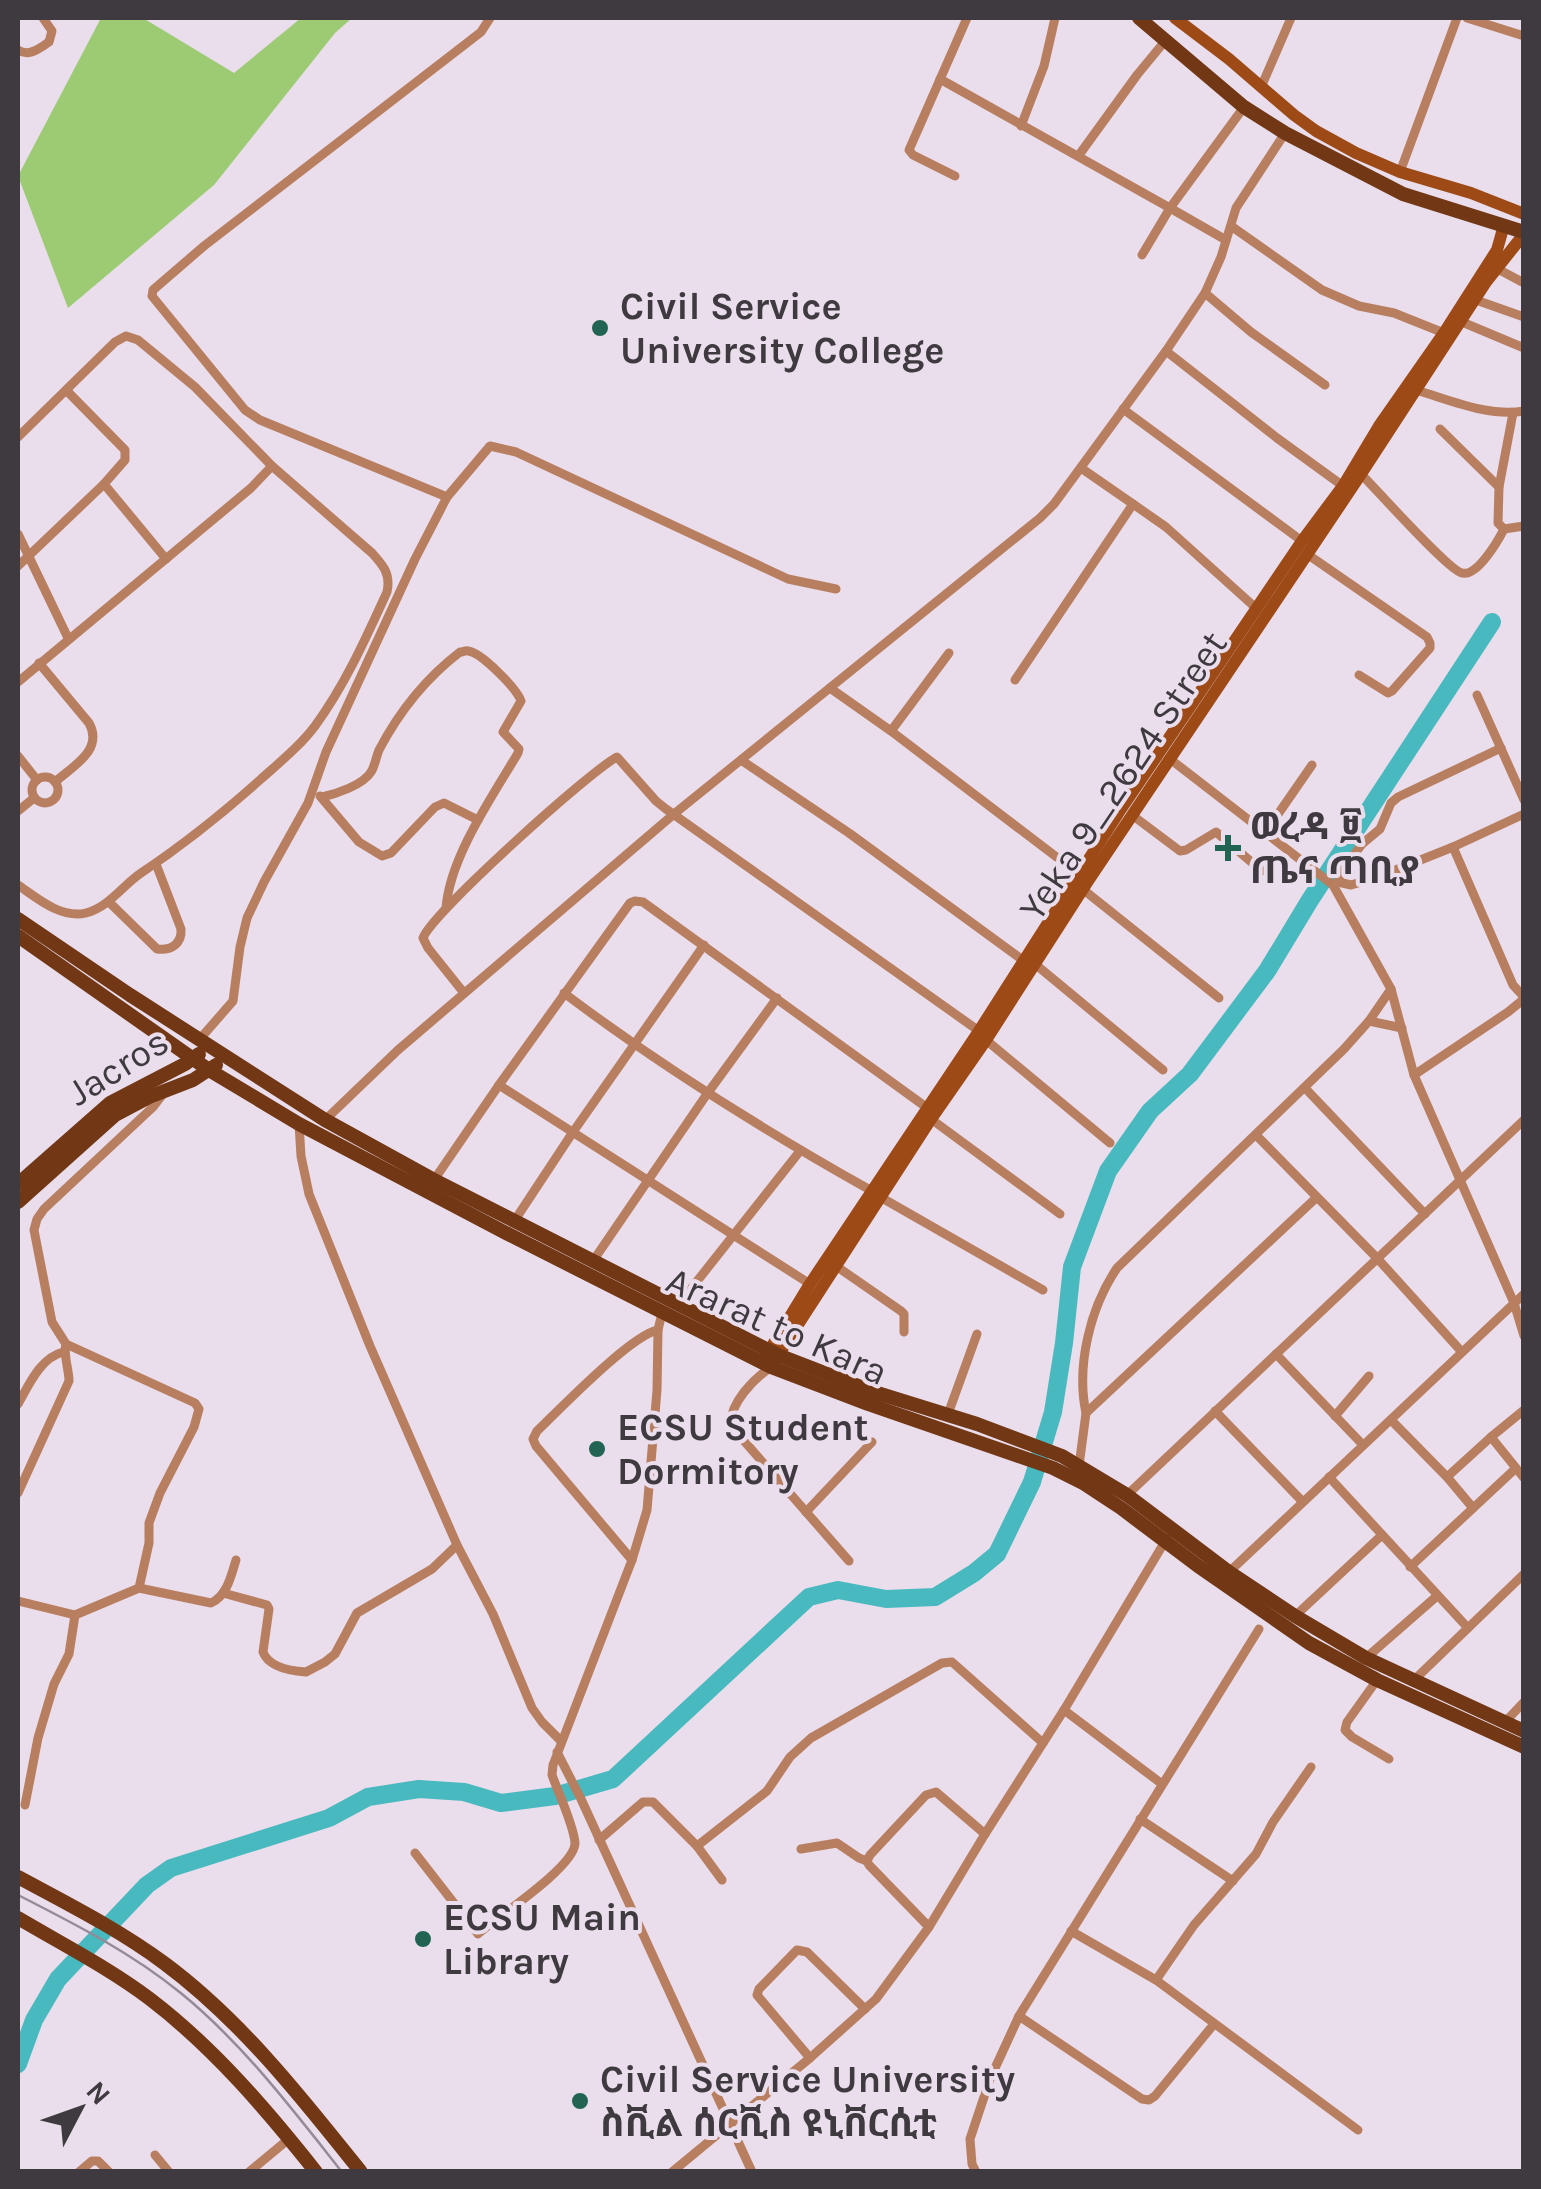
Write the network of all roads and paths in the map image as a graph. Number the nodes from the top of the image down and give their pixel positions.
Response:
1 (43, 18) edge
2 (490, 18) edge
3 (968, 18) edge
4 (1055, 18) edge
5 (1139, 18) edge
6 (1175, 18) edge
7 (1292, 18) edge
8 (1457, 18) edge
9 (1466, 18) edge
10 (1524, 36) edge
11 (1165, 41) junction
12 (18, 50) edge
13 (940, 79) junction
14 (1262, 86) junction
15 (1244, 107) junction
16 (1020, 126) junction
17 (1285, 132) junction
18 (1078, 155) junction
19 (1400, 172) junction
20 (955, 176) dead end
21 (1170, 208) junction
22 (1524, 214) edge
23 (1504, 225) junction
24 (1231, 226) junction
25 (1524, 233) edge
26 (1226, 240) junction
27 (1501, 252) junction
28 (1142, 255) dead end
29 (1496, 268) junction
30 (1524, 283) edge
31 (1204, 293) junction
32 (1476, 300) junction
33 (1524, 317) edge
34 (1462, 322) junction
35 (1444, 333) junction
36 (1524, 348) edge
37 (1166, 351) junction
38 (1326, 385) dead end
39 (1416, 390) junction
40 (67, 391) junction
41 (1123, 409) junction
42 (1518, 412) edge
43 (1440, 429) dead end
44 (18, 436) edge
45 (272, 466) junction
46 (1081, 468) junction
47 (1362, 474) junction
48 (104, 484) junction
49 (1343, 486) junction
50 (1499, 486) junction
51 (446, 497) junction
52 (1133, 504) junction
53 (1524, 526) edge
54 (1504, 529) junction
55 (18, 534) edge
56 (1304, 548) junction
57 (28, 556) junction
58 (166, 558) junction
59 (18, 566) edge
60 (836, 589) dead end
61 (1257, 608) junction
62 (68, 638) junction
63 (949, 654) dead end
64 (39, 663) junction
65 (1359, 675) dead end
66 (1015, 680) dead end
67 (18, 682) edge
68 (830, 688) junction
69 (1477, 695) dead end
70 (891, 731) junction
71 (1501, 748) junction
72 (18, 756) edge
73 (742, 760) junction
74 (1170, 760) junction
75 (1312, 764) dead end
76 (37, 780) junction
77 (55, 782) junction
78 (317, 794) junction
79 (34, 798) junction
80 (1524, 800) edge
81 (18, 811) edge
82 (674, 814) junction
83 (1524, 814) edge
84 (1132, 816) junction
85 (478, 820) junction
86 (1265, 833) junction
87 (1452, 847) junction
88 (156, 864) junction
89 (1262, 871) dead end
90 (1081, 882) junction
91 (1332, 882) junction
92 (18, 885) edge
93 (109, 902) junction
94 (446, 908) junction
95 (18, 920) edge
96 (18, 936) edge
97 (704, 946) junction
98 (1029, 963) junction
99 (1391, 989) junction
100 (464, 993) junction
101 (564, 993) junction
102 (777, 998) junction
103 (1219, 998) dead end
104 (1524, 998) edge
105 (1369, 1020) junction
106 (1402, 1028) junction
107 (982, 1036) junction
108 (205, 1043) junction
109 (632, 1044) junction
110 (194, 1057) junction
111 (227, 1058) junction
112 (209, 1070) junction
113 (1163, 1070) dead end
114 (1414, 1076) junction
115 (499, 1084) junction
116 (1304, 1088) junction
117 (165, 1092) junction
118 (707, 1094) junction
119 (929, 1113) junction
120 (325, 1120) junction
121 (1524, 1120) edge
122 (299, 1124) junction
123 (572, 1132) junction
124 (1256, 1135) junction
125 (1110, 1143) dead end
126 (800, 1151) junction
127 (434, 1180) junction
128 (647, 1181) junction
129 (1462, 1181) junction
130 (18, 1184) edge
131 (877, 1194) junction
132 (1316, 1198) junction
133 (18, 1202) edge
134 (1060, 1214) dead end
135 (1426, 1214) junction
136 (511, 1228) junction
137 (734, 1235) junction
138 (1376, 1258) junction
139 (593, 1262) junction
140 (836, 1266) junction
141 (810, 1284) junction
142 (1043, 1290) dead end
143 (1524, 1294) edge
144 (679, 1304) junction
145 (1514, 1304) junction
146 (662, 1313) junction
147 (795, 1318) junction
148 (658, 1330) junction
149 (904, 1332) dead end
150 (976, 1334) dead end
151 (1524, 1336) edge
152 (65, 1348) junction
153 (1461, 1351) junction
154 (1276, 1354) junction
155 (768, 1362) junction
156 (1369, 1376) dead end
157 (871, 1398) junction
158 (18, 1404) edge
159 (1524, 1410) edge
160 (1215, 1411) junction
161 (948, 1414) junction
162 (1086, 1414) junction
163 (1335, 1416) junction
164 (1391, 1420) junction
165 (1491, 1437) junction
166 (872, 1442) dead end
167 (1363, 1445) junction
168 (1032, 1452) junction
169 (1515, 1469) junction
170 (1084, 1474) junction
171 (1447, 1476) junction
172 (1329, 1477) junction
173 (1524, 1478) edge
174 (18, 1493) edge
175 (1126, 1495) junction
176 (1302, 1501) junction
177 (1473, 1508) junction
178 (806, 1512) junction
179 (1169, 1534) junction
180 (1382, 1535) junction
181 (457, 1546) junction
182 (236, 1560) dead end
183 (632, 1560) junction
184 (849, 1561) dead end
185 (1410, 1567) junction
186 (1228, 1572) junction
187 (1524, 1574) edge
188 (139, 1588) junction
189 (223, 1593) junction
190 (1437, 1596) junction
191 (18, 1601) edge
192 (75, 1615) junction
193 (1294, 1616) junction
194 (1468, 1628) junction
195 (1259, 1629) dead end
196 (1366, 1658) junction
197 (1377, 1680) junction
198 (1408, 1687) junction
199 (1524, 1702) edge
200 (1064, 1710) junction
201 (1504, 1722) junction
202 (1524, 1731) edge
203 (561, 1741) junction
204 (1044, 1743) junction
205 (1524, 1747) edge
206 (557, 1752) junction
207 (1388, 1759) dead end
208 (1311, 1768) dead end
209 (1162, 1784) junction
210 (25, 1805) dead end
211 (1140, 1820) junction
212 (984, 1834) junction
213 (600, 1840) junction
214 (697, 1846) junction
215 (802, 1849) dead end
216 (414, 1853) dead end
217 (868, 1861) junction
218 (18, 1878) edge
219 (722, 1880) dead end
220 (1233, 1880) junction
221 (18, 1918) edge
222 (929, 1927) junction
223 (1072, 1931) junction
224 (1156, 1980) junction
225 (865, 2009) junction
226 (1019, 2016) junction
227 (1214, 2024) junction
228 (810, 2058) junction
229 (730, 2122) junction
230 (1358, 2130) dead end
231 (290, 2138) junction
232 (155, 2155) dead end
233 (79, 2172) edge
234 (109, 2172) edge
235 (169, 2172) edge
236 (249, 2172) edge
237 (316, 2172) edge
238 (361, 2172) edge
239 (672, 2172) edge
240 (752, 2172) edge
241 (976, 2172) edge

1 - 12 street
2 - 51 street
3 - 13 street
4 - 16 street
5 - 11 main road
6 - 14 main road
7 - 14 street
8 - 19 street
9 - 10 street
11 - 15 main road
11 - 18 street
13 - 16 street
13 - 20 street
14 - 19 main road
15 - 17 main road
15 - 21 street
16 - 18 street
17 - 23 main road
17 - 24 street
18 - 21 street
19 - 22 main road
21 - 26 street
21 - 28 street
23 - 25 main road
23 - 27 main road, Yeka 9_2624 Street
24 - 26 street
24 - 35 street
25 - 27 main road, Yeka 9_2624 Street
26 - 31 street
27 - 29 main road, Yeka 9_2624 Street
27 - 35 main road, Yeka 9_2624 Street
29 - 30 street
29 - 32 main road, Yeka 9_2624 Street
31 - 37 street
31 - 38 street
32 - 33 street
32 - 34 main road, Yeka 9_2624 Street
34 - 36 street
34 - 39 main road, Yeka 9_2624 Street
35 - 49 main road, Yeka 9_2624 Street
37 - 41 street
37 - 49 street
39 - 42 street
39 - 47 main road, Yeka 9_2624 Street
40 - 44 street
40 - 45 street
40 - 48 street
41 - 46 street
41 - 56 street
42 - 50 street
43 - 50 street
45 - 58 street
45 - 88 street
46 - 52 street
46 - 68 street
47 - 54 street
47 - 56 main road, Yeka 9_2624 Street
48 - 57 street
48 - 58 street
49 - 56 main road, Yeka 9_2624 Street
50 - 54 street
51 - 60 street
51 - 78 street
52 - 61 street
52 - 66 street
53 - 54 street
55 - 57 street
56 - 61 main road, Yeka 9_2624 Street
56 - 65 street
56 - 74 main road, Yeka 9_2624 Street
57 - 59 street
57 - 62 street
58 - 62 street
61 - 90 main road, Yeka 9_2624 Street
62 - 64 street
63 - 70 street
64 - 67 street
64 - 77 street
68 - 70 street
68 - 73 street
69 - 71 street
70 - 90 street
71 - 80 street
71 - 91 street
72 - 76 street
73 - 82 street
73 - 98 street
74 - 84 main road, Yeka 9_2624 Street
74 - 86 street
75 - 86 street
76 - 77 street
76 - 79 street
77 - 79 street
78 - 85 street
78 - 85 street
78 - 108 street
79 - 81 street
82 - 94 street
82 - 100 street
82 - 107 street
83 - 87 street
84 - 89 street
84 - 90 main road, Yeka 9_2624 Street
85 - 94 street
86 - 91 street
87 - 91 street
87 - 104 street
88 - 93 street
88 - 93 street
90 - 98 main road, Yeka 9_2624 Street
90 - 103 street
91 - 99 street
92 - 93 street
94 - 100 street
95 - 108 main road, Ararat to Kara
96 - 110 main road, Ararat to Kara
97 - 101 street
97 - 102 street
97 - 109 street
98 - 107 main road, Yeka 9_2624 Street
98 - 113 street
99 - 105 street
99 - 106 street
100 - 120 street
101 - 109 street
101 - 115 street
102 - 118 street
102 - 119 street
104 - 114 street
105 - 106 street
105 - 116 street
106 - 114 street
107 - 119 main road, Yeka 9_2624 Street
107 - 125 street
108 - 110 main road, Jacros
108 - 111 main road, Ararat to Kara
109 - 118 street
109 - 123 street
110 - 112 main road, Ararat to Kara
110 - 130 main road, Jacros
111 - 112 main road, Jacros
111 - 120 main road, Ararat to Kara
112 - 117 main road, Jacros
112 - 122 main road, Ararat to Kara
114 - 129 street
115 - 123 street
115 - 127 street
116 - 124 street
116 - 135 street
117 - 133 main road, Jacros
117 - 152 street
118 - 126 street
118 - 128 street
119 - 131 main road, Yeka 9_2624 Street
119 - 134 street
120 - 127 main road, Ararat to Kara
121 - 129 street
122 - 136 main road, Ararat to Kara
122 - 181 street
123 - 128 street
123 - 136 street
124 - 132 street
124 - 162 street
126 - 131 street
126 - 137 street
127 - 136 main road, Ararat to Kara
128 - 137 street
128 - 139 street
129 - 135 street
129 - 145 street
131 - 140 main road, Yeka 9_2624 Street
131 - 141 main road, Yeka 9_2624 Street
131 - 142 street
132 - 138 street
132 - 162 street
135 - 138 street
136 - 139 main road, Ararat to Kara
136 - 146 main road, Ararat to Kara
137 - 141 street
137 - 144 street
138 - 153 street
138 - 154 street
139 - 144 main road, Ararat to Kara
140 - 147 main road, Yeka 9_2624 Street
140 - 149 street
141 - 147 main road, Yeka 9_2624 Street
143 - 145 street
144 - 155 main road, Ararat to Kara
145 - 151 street
145 - 153 street
146 - 148 street
146 - 155 main road, Ararat to Kara
147 - 155 main road, Yeka 9_2624 Street
148 - 183 street
148 - 183 street
150 - 161 street
152 - 158 street
152 - 174 street
152 - 188 street
153 - 164 street
154 - 160 street
154 - 163 street
155 - 157 main road, Ararat to Kara
155 - 178 street
156 - 163 street
157 - 161 main road, Ararat to Kara
157 - 168 main road, Ararat to Kara
159 - 165 street
160 - 175 street
160 - 176 street
161 - 168 main road, Ararat to Kara
162 - 170 street
163 - 167 street
164 - 167 street
164 - 171 street
165 - 169 street
165 - 171 street
166 - 178 street
167 - 172 street
168 - 170 main road, Ararat to Kara
169 - 173 street
169 - 177 street
170 - 175 main road, Ararat to Kara
170 - 179 main road, Ararat to Kara
171 - 177 street
172 - 176 street
172 - 180 street
175 - 179 main road, Ararat to Kara
176 - 186 street
177 - 185 street
178 - 184 street
179 - 186 main road, Ararat to Kara
179 - 197 main road, Ararat to Kara
179 - 200 street
180 - 185 street
180 - 193 street
181 - 189 street
181 - 203 street
182 - 189 street
183 - 203 street
185 - 190 street
186 - 193 main road, Ararat to Kara
187 - 194 street
188 - 189 street
188 - 192 street
190 - 194 street
190 - 196 street
191 - 192 street
192 - 210 street
193 - 196 main road, Ararat to Kara
194 - 198 street
195 - 209 street
196 - 198 main road, Ararat to Kara
197 - 198 main road, Ararat to Kara
197 - 207 street
198 - 201 main road, Ararat to Kara
198 - 205 main road, Ararat to Kara
199 - 201 street
200 - 204 street
200 - 209 street
201 - 202 main road, Ararat to Kara
203 - 206 street
204 - 212 street
204 - 214 street
206 - 213 street
206 - 216 street
208 - 220 street
209 - 211 street
211 - 220 street
211 - 223 street
212 - 217 street
212 - 222 street
213 - 214 street
213 - 229 street
214 - 219 street
215 - 217 street
217 - 222 street
218 - 238 main road
220 - 224 street
221 - 231 main road
222 - 225 street
223 - 224 street
223 - 226 street
224 - 227 street
225 - 228 street
225 - 228 street
226 - 227 street
226 - 241 street
227 - 230 street
228 - 229 street
229 - 239 street
229 - 240 street
231 - 236 street
231 - 237 main road
232 - 235 street
233 - 234 street

